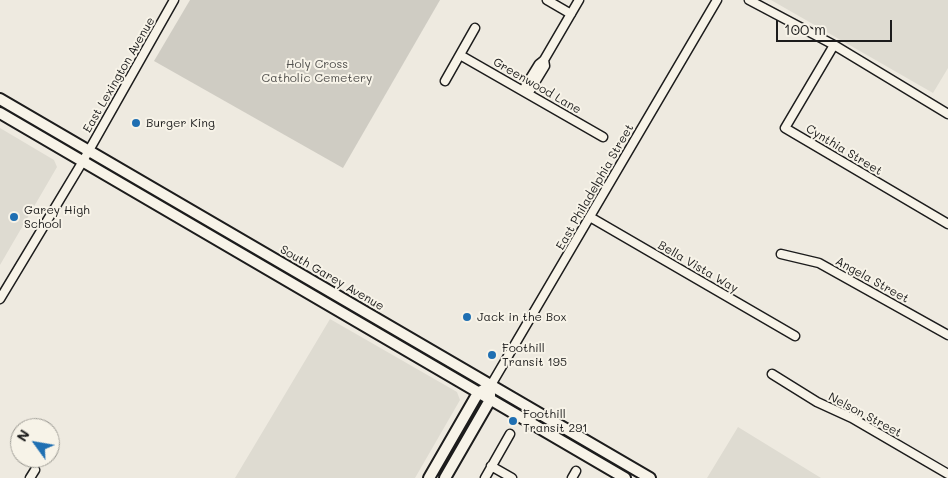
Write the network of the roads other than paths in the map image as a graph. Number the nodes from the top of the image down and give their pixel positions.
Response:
1 (174, 0) edge
2 (547, 0) edge
3 (579, 0) edge
4 (717, 0) edge
5 (749, 0) edge
6 (570, 14) junction
7 (475, 28) dead end
8 (834, 44) junction
9 (460, 55) junction
10 (445, 81) dead end
11 (526, 92) junction
12 (0, 99) edge
13 (0, 112) edge
14 (948, 114) edge
15 (603, 136) dead end
16 (88, 151) junction
17 (82, 161) junction
18 (590, 217) junction
19 (948, 224) edge
20 (780, 254) dead end
21 (0, 299) edge
22 (346, 301) junction
23 (340, 312) junction
24 (948, 335) edge
25 (795, 336) dead end
26 (772, 374) dead end
27 (491, 385) junction
28 (478, 393) junction
29 (490, 400) junction
30 (510, 434) dead end
31 (492, 466) junction
32 (35, 470) dead end
33 (948, 474) edge
34 (30, 478) edge
35 (429, 478) edge
36 (445, 478) edge
37 (485, 478) edge
38 (512, 478) edge
39 (625, 478) edge
40 (650, 478) edge

1 - 16 street, East Lexington Avenue
2 - 6 street
3 - 6 street
4 - 18 street, East Philadelphia Street
5 - 8 street
6 - 11 street
7 - 9 street
8 - 14 street
8 - 19 street, Cynthia Street
9 - 10 street
9 - 11 street, Greenwood Lane
11 - 15 street, Greenwood Lane
12 - 16 main road, South Garey Avenue
13 - 17 main road, South Garey Avenue
16 - 17 street, East Lexington Avenue
16 - 22 main road, South Garey Avenue
17 - 21 street, East Lexington Avenue
17 - 23 main road, South Garey Avenue
18 - 25 street, Bella Vista Way
18 - 27 street, East Philadelphia Street
20 - 24 street, Angela Street
22 - 23 main road
22 - 27 main road, South Garey Avenue
23 - 28 main road, South Garey Avenue
26 - 33 street, Nelson Street
27 - 28 main road
27 - 29 main road
27 - 40 main road, South Garey Avenue
28 - 29 main road, South Garey Avenue
28 - 35 main road
29 - 36 main road
29 - 39 main road, South Garey Avenue
30 - 31 street
31 - 37 street
31 - 38 street
32 - 34 street

